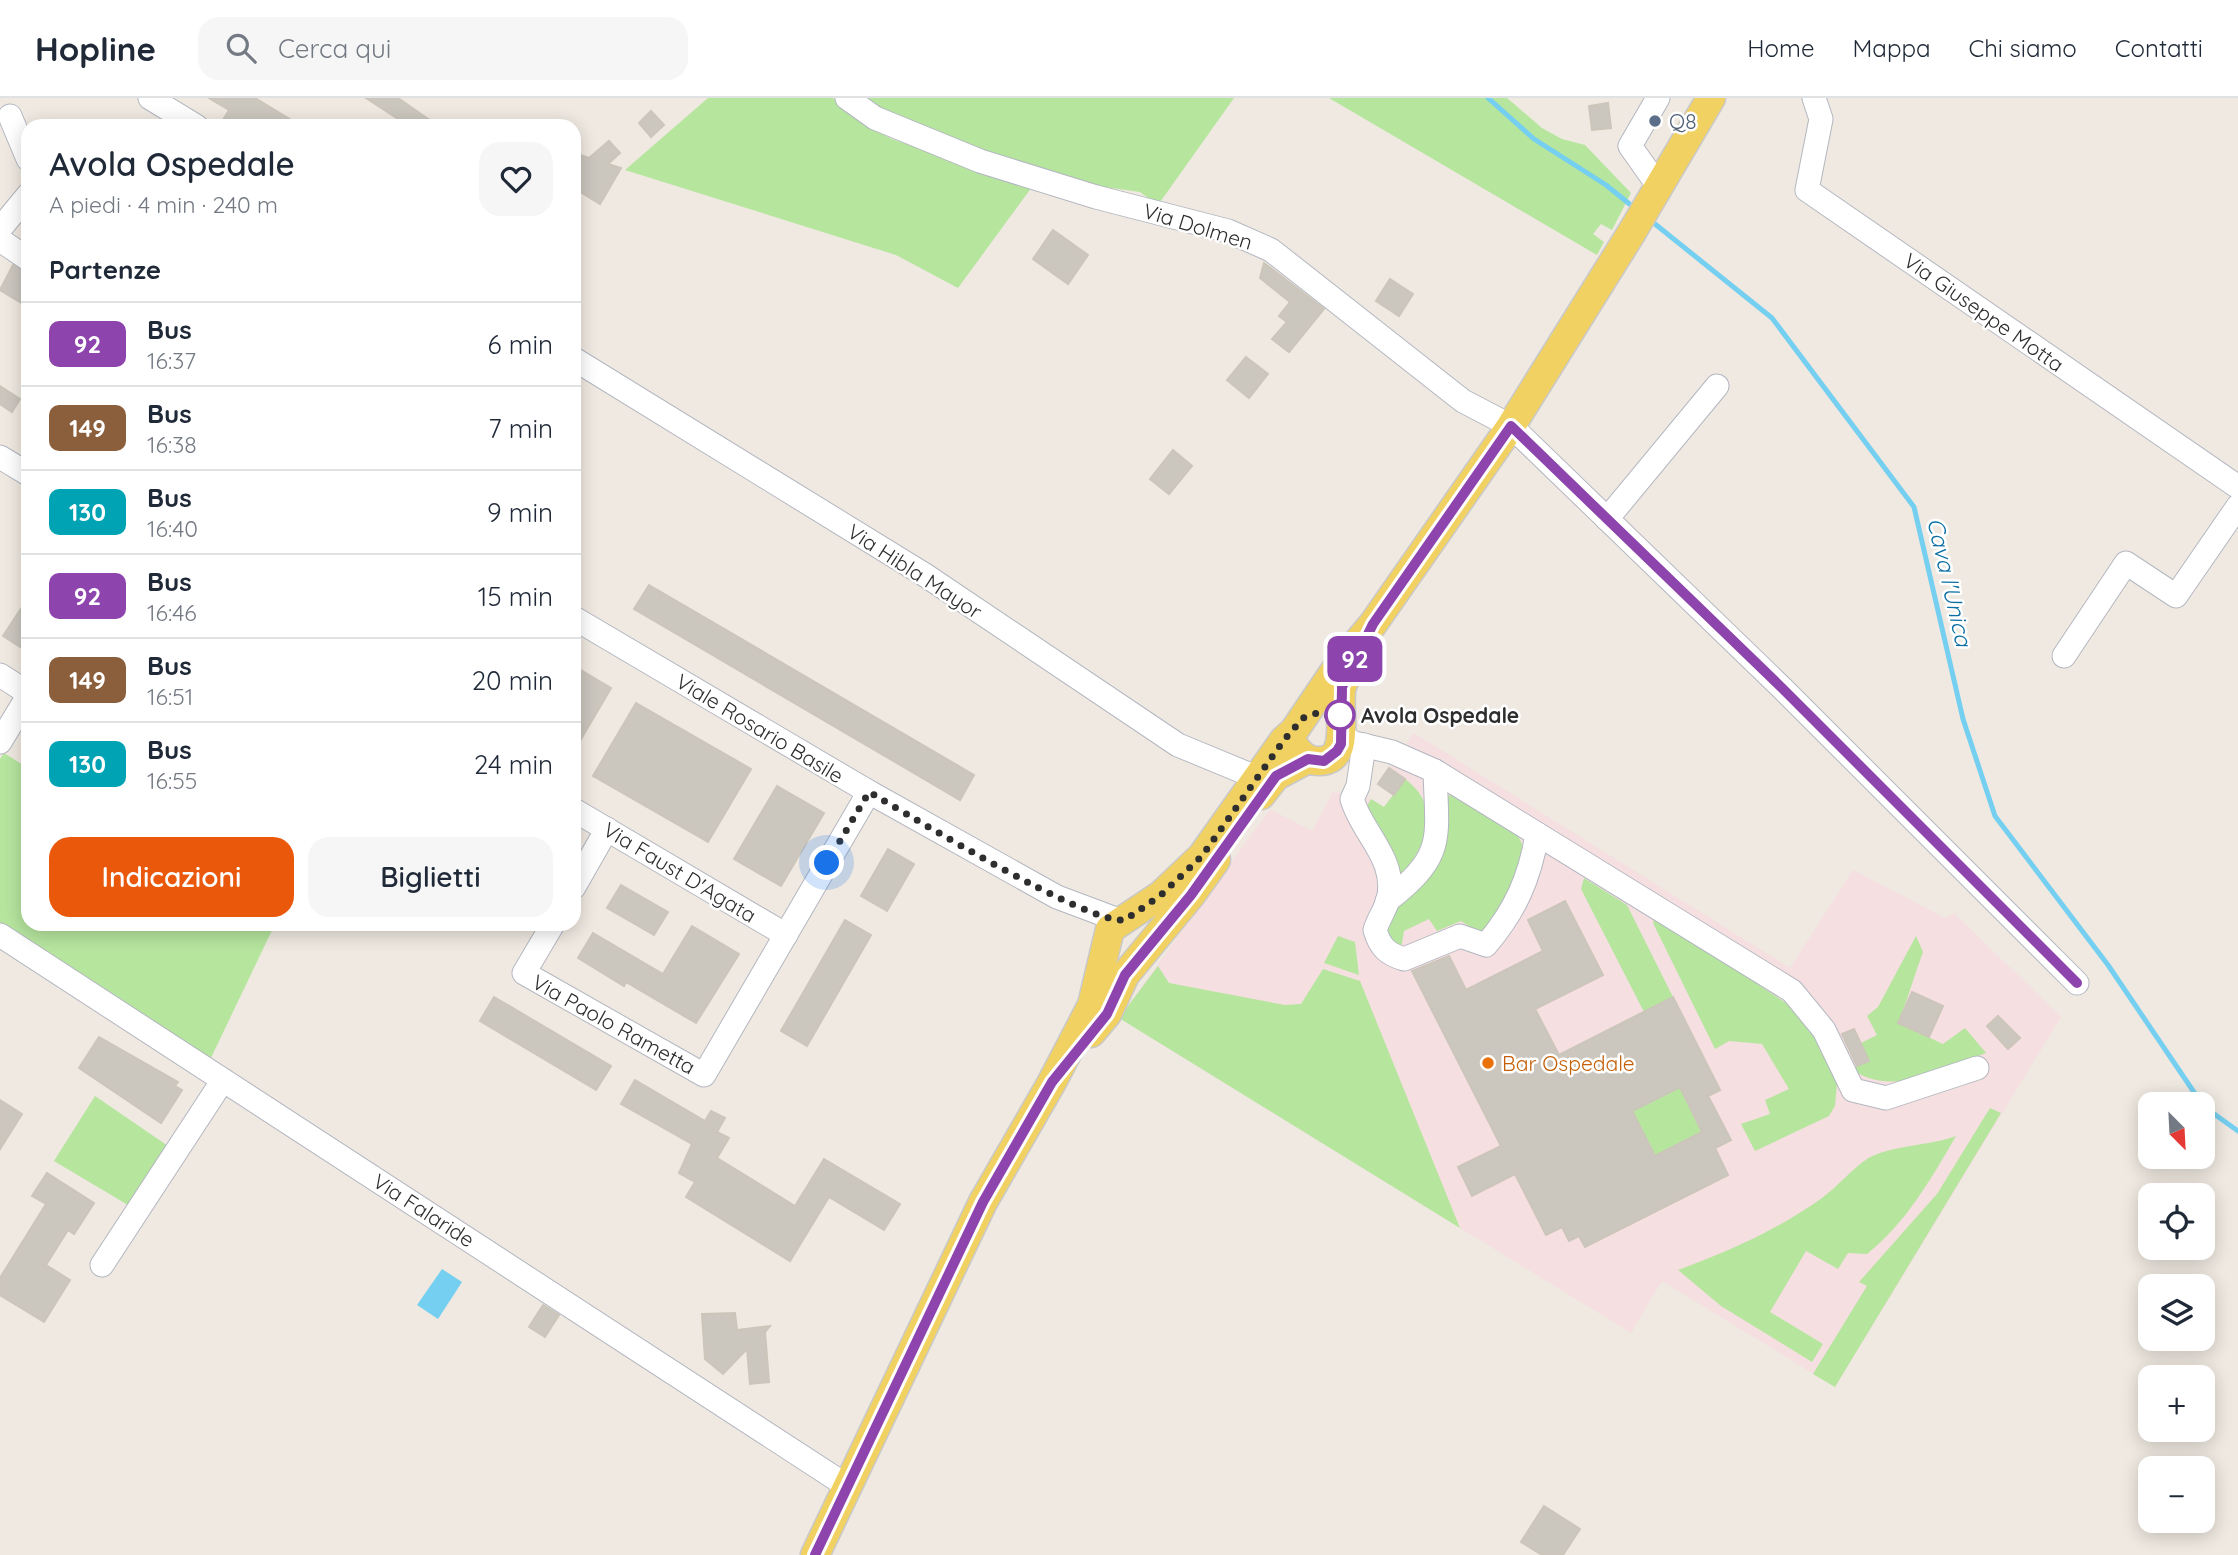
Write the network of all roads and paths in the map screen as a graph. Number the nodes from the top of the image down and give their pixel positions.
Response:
1 (150, 98) edge
2 (847, 98) edge
3 (1658, 98) edge
4 (1711, 98) edge
5 (1814, 98) edge
6 (10, 116) dead end
7 (184, 119) edge
8 (21, 142) edge
9 (1654, 194) junction
10 (21, 204) edge
11 (0, 229) edge
12 (0, 240) edge
13 (21, 254) edge
14 (581, 363) edge
15 (1717, 386) dead end
16 (1511, 426) junction
17 (0, 457) edge
18 (21, 470) edge
19 (2238, 487) edge
20 (2238, 506) edge
21 (1607, 519) junction
22 (581, 622) edge
23 (1373, 624) junction
24 (2064, 656) dead end
25 (0, 675) edge
26 (21, 690) edge
27 (21, 707) edge
28 (1299, 724) junction
29 (1349, 737) junction
30 (0, 742) edge
31 (1308, 759) junction
32 (1435, 771) junction
33 (1258, 778) junction
34 (869, 792) junction
35 (581, 814) edge
36 (607, 829) junction
37 (1537, 834) junction
38 (581, 875) edge
39 (1387, 901) junction
40 (549, 931) edge
41 (1115, 933) junction
42 (0, 935) edge
43 (786, 935) junction
44 (1143, 954) junction
45 (2077, 983) dead end
46 (1977, 1068) dead end
47 (223, 1080) junction
48 (1052, 1082) junction
49 (103, 1265) dead end
50 (847, 1486) junction
51 (815, 1555) edge

1 - 7 street
2 - 16 street, Via Dolmen
3 - 9 street
4 - 9 main road
5 - 19 street, Via Giuseppe Motta
6 - 8 street
9 - 16 main road
10 - 11 street
12 - 13 street
14 - 33 street, Via Hibla Mayor
15 - 21 street
16 - 21 street, Via Dolmen
16 - 23 main road
17 - 18 street
20 - 24 street
21 - 45 street, Via Dolmen
22 - 34 street, Viale Rosario Basile
23 - 28 main road
23 - 29 main road
25 - 26 street
27 - 30 street
28 - 29 main road
28 - 31 main road
28 - 33 main road
29 - 31 main road
29 - 32 street
29 - 39 street
31 - 44 main road
32 - 37 street
32 - 39 street
33 - 41 main road
34 - 41 street, Viale Rosario Basile
34 - 43 street
35 - 36 street, Via Faust D'Agata
36 - 38 street
36 - 43 street, Via Faust D'Agata
37 - 39 street
37 - 46 street
40 - 43 street, Via Paolo Rametta
41 - 44 main road
41 - 48 main road
42 - 47 street, Via Falaride
44 - 48 main road
47 - 49 street
47 - 50 street, Via Falaride
48 - 50 main road
50 - 51 main road

